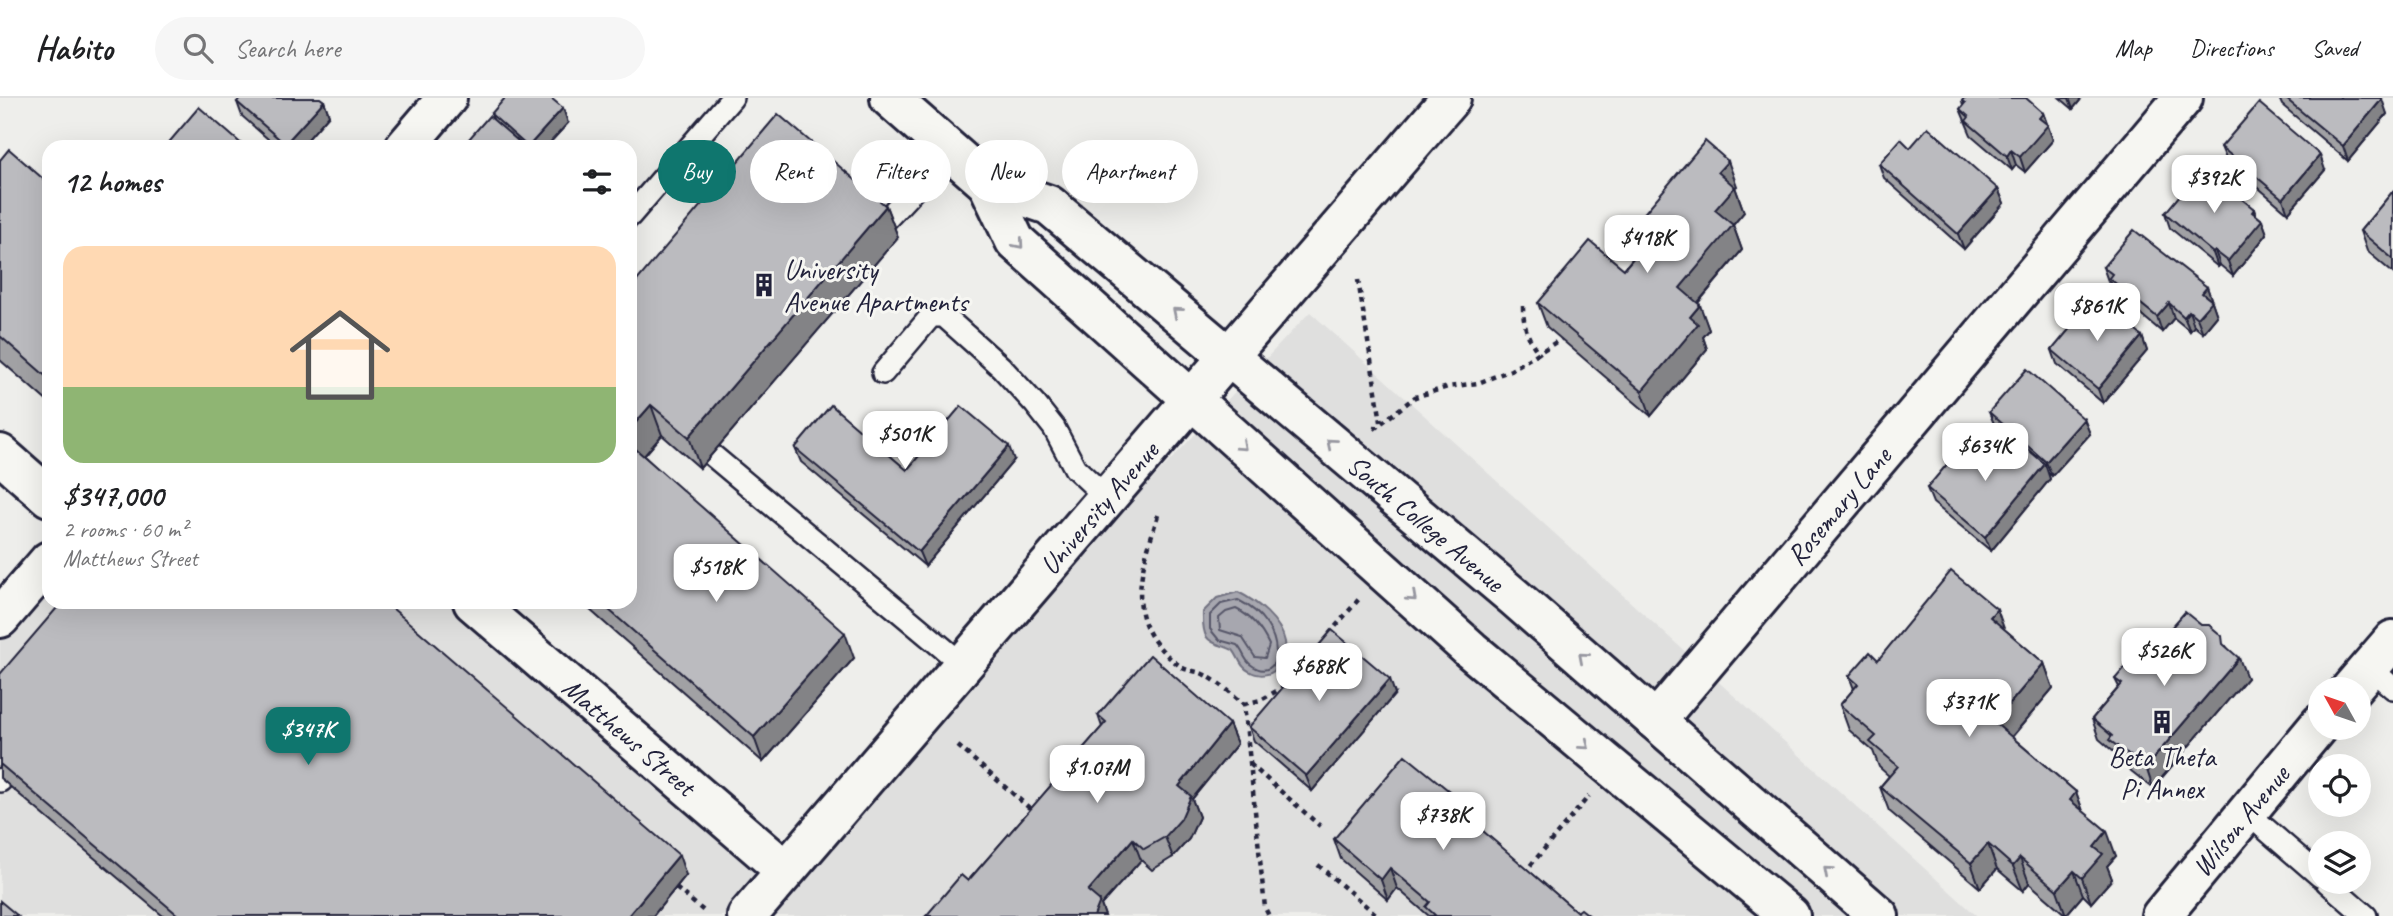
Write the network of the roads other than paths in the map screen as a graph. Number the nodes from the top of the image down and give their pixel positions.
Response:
1 (447, 98) edge
2 (732, 98) edge
3 (890, 98) edge
4 (1451, 98) edge
5 (2183, 98) edge
6 (411, 140) edge
7 (938, 140) edge
8 (951, 152) edge
9 (965, 164) edge
10 (902, 203) edge
11 (997, 203) edge
12 (1043, 203) edge
13 (637, 208) edge
14 (882, 224) edge
15 (1229, 357) junction
16 (883, 373) dead end
17 (1191, 401) junction
18 (0, 454) edge
19 (712, 455) dead end
20 (42, 491) edge
21 (1107, 498) junction
22 (42, 569) edge
23 (481, 609) edge
24 (0, 618) edge
25 (962, 664) junction
26 (1656, 721) junction
27 (2308, 738) edge
28 (2246, 812) junction
29 (2308, 866) edge
30 (785, 870) junction
31 (2341, 894) edge
32 (747, 916) edge
33 (1790, 916) edge
34 (1879, 916) edge
35 (2161, 916) edge
36 (2366, 916) edge

1 - 6 street
2 - 13 lane
3 - 7 street, South College Avenue
4 - 15 street, University Avenue
5 - 26 street, Rosemary Lane
8 - 9 street, South College Avenue
10 - 14 lane
11 -> 17 street, South College Avenue
15 -> 12 street, South College Avenue
15 - 17 street, University Avenue
26 -> 15 street, South College Avenue
16 - 21 lane
17 - 21 street, University Avenue
17 -> 33 street, South College Avenue
18 - 20 street
19 - 25 lane
21 - 25 street, University Avenue
22 - 24 street
23 - 30 street, Matthews Street
25 - 30 street, University Avenue
34 -> 26 street, South College Avenue
27 - 28 street, Wilson Avenue
28 - 29 lane
28 - 35 street, Wilson Avenue
30 - 32 street, University Avenue
31 - 36 lane

